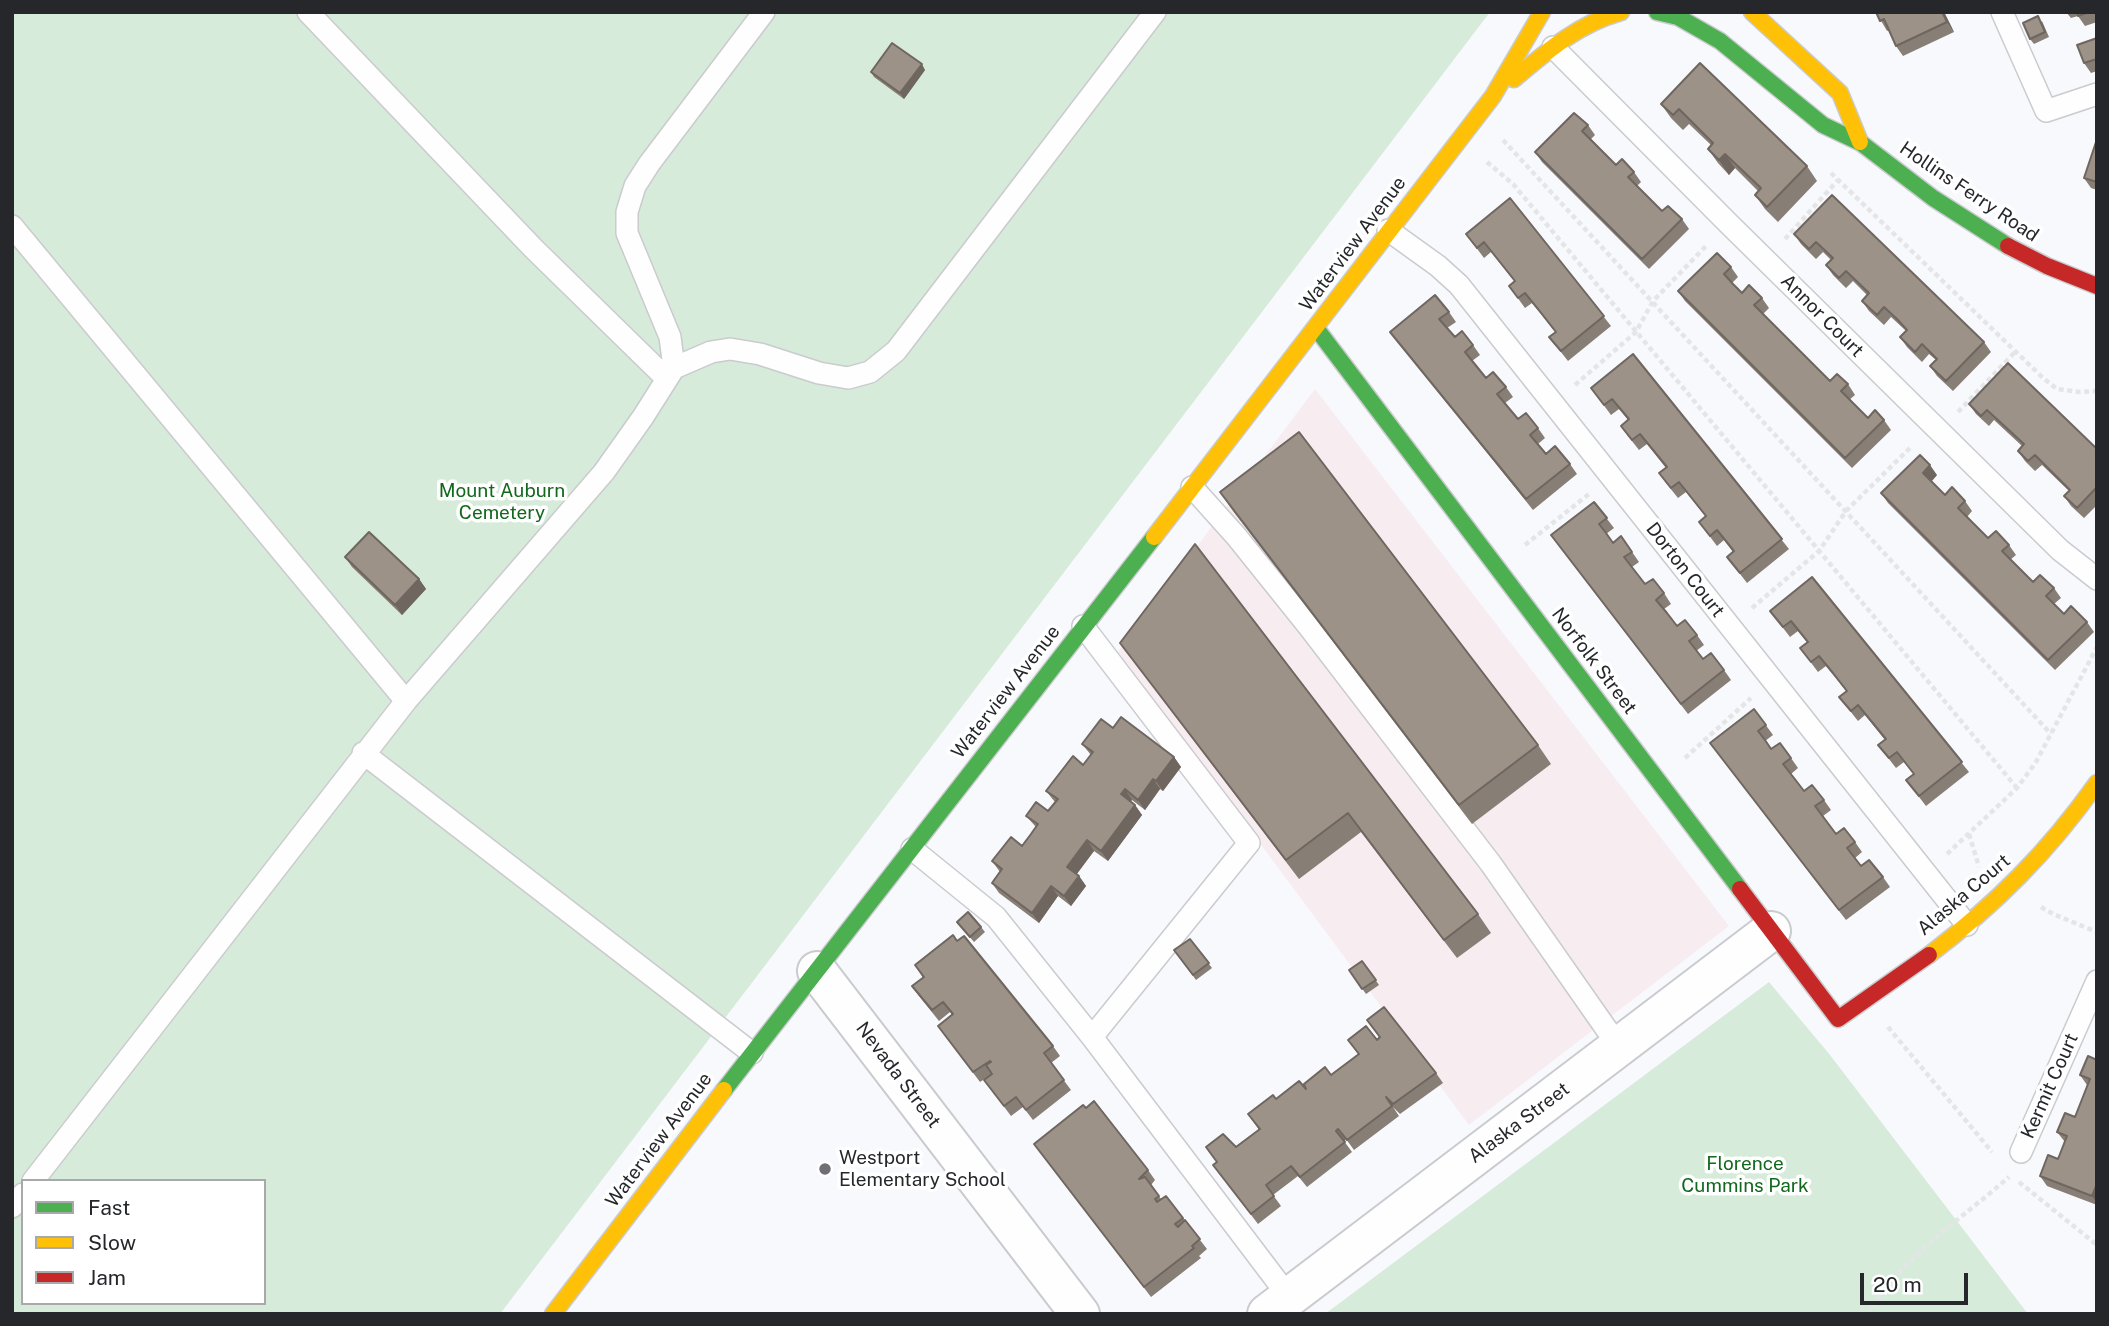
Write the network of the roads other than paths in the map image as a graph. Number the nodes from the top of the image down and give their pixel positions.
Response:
1 (308, 12) edge
2 (764, 12) edge
3 (1155, 12) edge
4 (1542, 12) edge
5 (1622, 12) edge
6 (1657, 12) edge
7 (1752, 12) edge
8 (2002, 12) edge
9 (1678, 15) edge
10 (1553, 47) junction
11 (2097, 94) edge
12 (1493, 96) junction
13 (1860, 142) junction
14 (12, 226) edge
15 (1388, 230) junction
16 (20, 247) edge
17 (2097, 286) edge
18 (1317, 328) junction
19 (671, 373) junction
20 (1192, 487) junction
21 (2097, 579) edge
22 (1083, 626) junction
23 (406, 701) junction
24 (363, 753) junction
25 (2097, 783) edge
26 (912, 849) junction
27 (1967, 925) junction
28 (1771, 931) junction
29 (817, 971) junction
30 (2097, 981) edge
31 (1838, 1019) joint
32 (1092, 1037) junction
33 (1619, 1047) junction
34 (752, 1053) junction
35 (2021, 1152) road end
36 (35, 1179) edge
37 (1278, 1305) edge
38 (552, 1314) edge
39 (1080, 1314) edge

1 - 19 lane
2 - 19 lane
3 - 19 lane
4 - 12 street, Waterview Avenue
5 - 10 street, Waterview Avenue
6 - 9 street, Hollins Ferry Road
7 - 13 street
8 - 11 lane
9 - 13 street, Hollins Ferry Road
10 - 12 street, Waterview Avenue
10 - 21 lane, Annor Court
12 - 15 street, Waterview Avenue
13 - 17 street, Hollins Ferry Road
14 - 16 lane
15 - 18 street, Waterview Avenue
15 - 27 lane, Dorton Court
16 - 23 lane
18 - 20 street, Waterview Avenue
18 - 28 street, Norfolk Street
19 - 23 lane
20 - 22 street, Waterview Avenue
20 - 33 lane
22 - 26 street, Waterview Avenue
22 - 32 lane
23 - 24 lane
24 - 34 lane
24 - 36 lane
25 - 27 street, Alaska Court
26 - 29 street, Waterview Avenue
26 - 32 lane
27 - 31 street, Alaska Court
28 - 31 street, Norfolk Street
28 - 33 street, Alaska Street
29 - 34 street, Waterview Avenue
29 - 39 street, Nevada Street
30 - 35 lane, Kermit Court
32 - 37 lane
33 - 37 street, Alaska Street
34 - 38 street, Waterview Avenue

